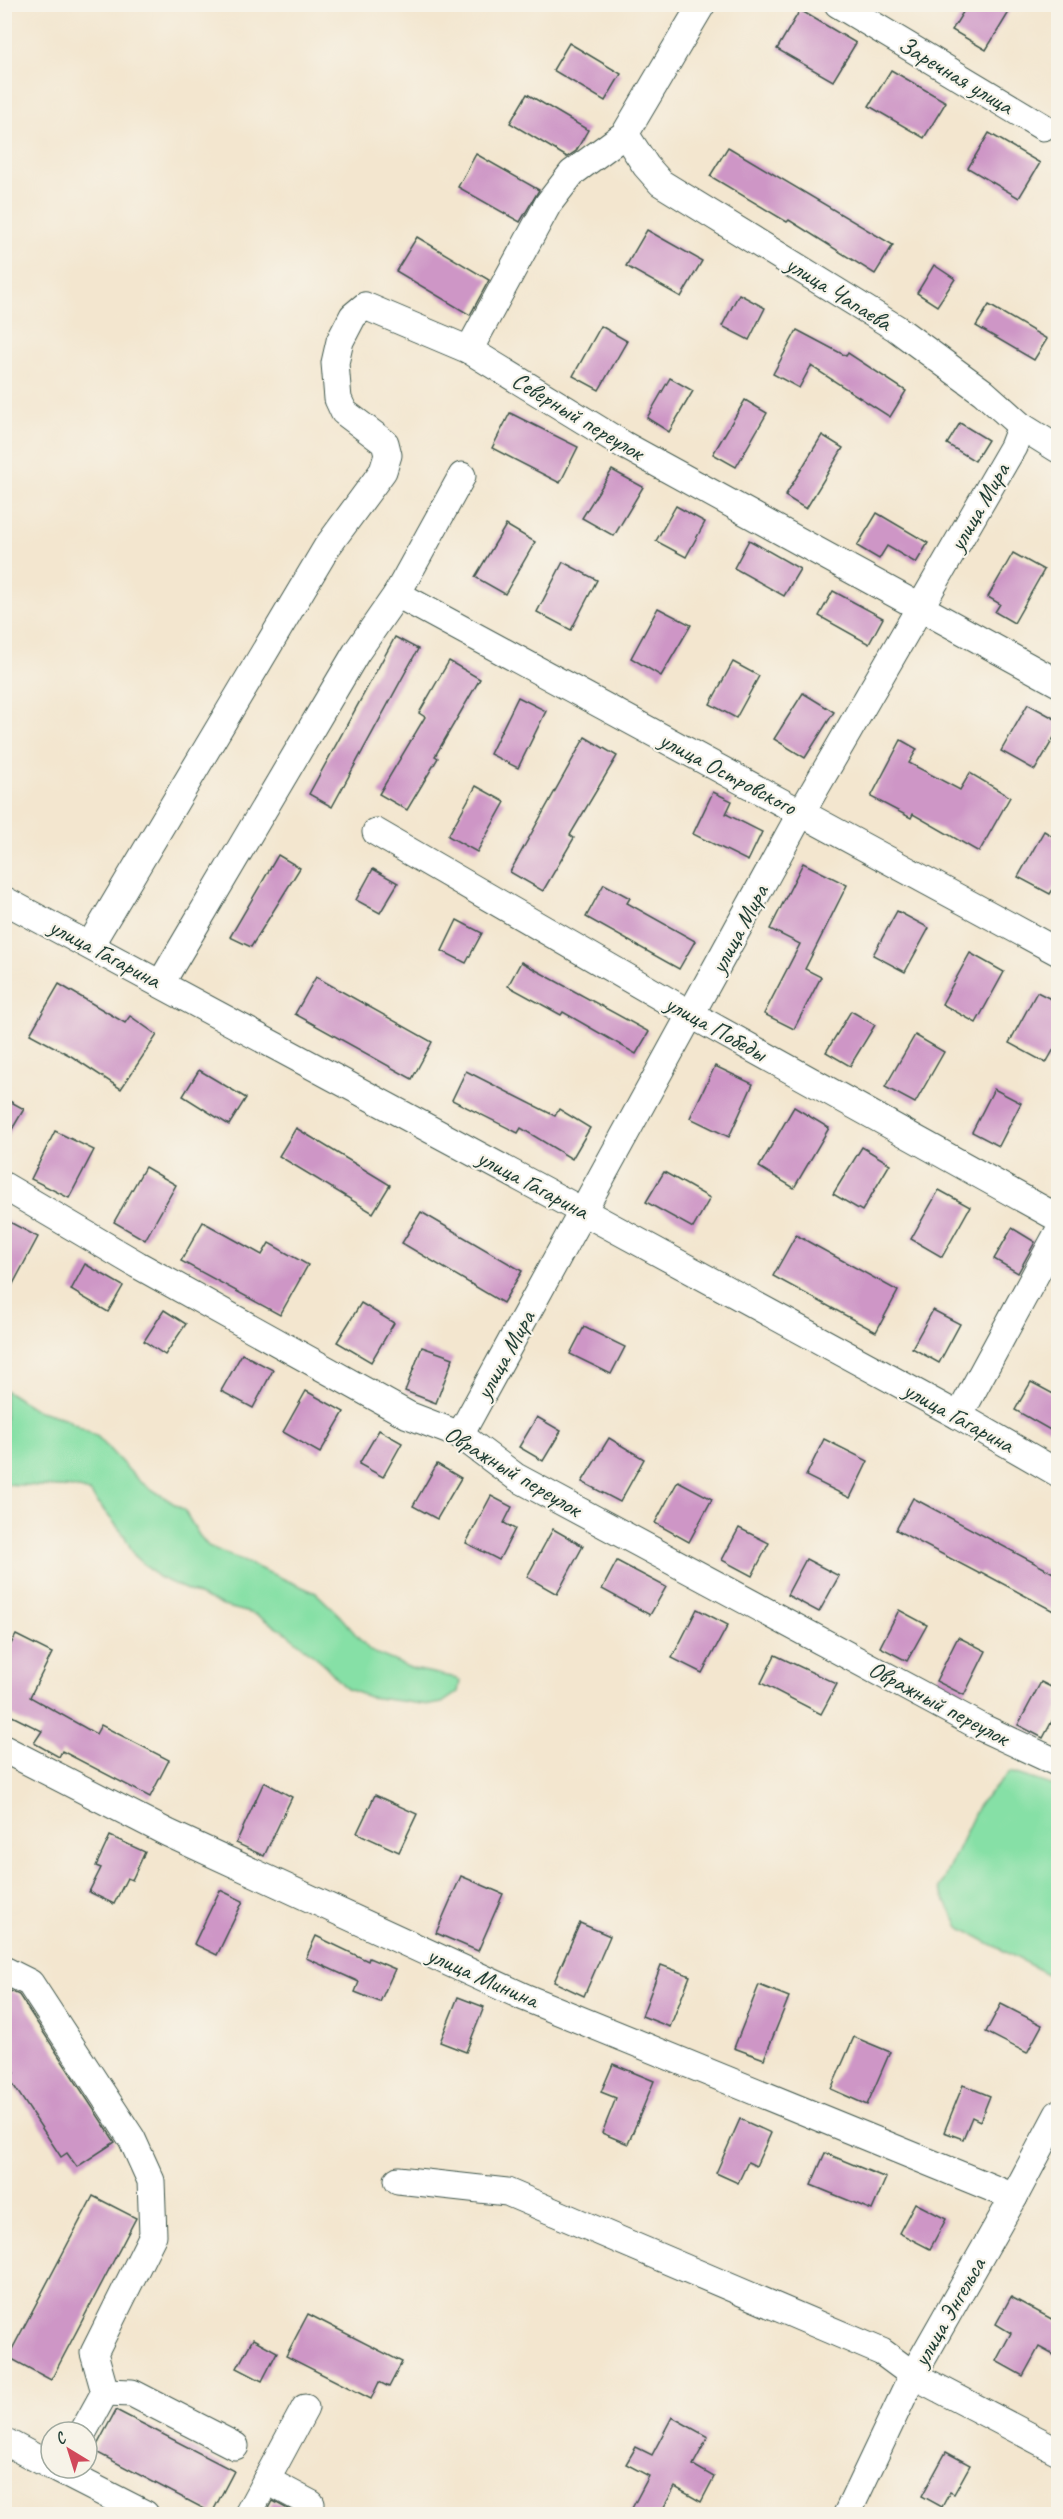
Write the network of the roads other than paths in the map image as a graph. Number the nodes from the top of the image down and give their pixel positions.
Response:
1 (702, 4) edge
2 (837, 4) edge
3 (1043, 126) dead end
4 (626, 134) junction
5 (469, 350) junction
6 (1021, 426) junction
7 (1059, 449) edge
8 (462, 476) dead end
9 (397, 594) junction
10 (921, 607) junction
11 (1059, 683) edge
12 (801, 813) junction
13 (376, 832) dead end
14 (4, 900) edge
15 (90, 945) junction
16 (1059, 952) edge
17 (161, 983) junction
18 (692, 1015) junction
19 (4, 1186) edge
20 (584, 1212) junction
21 (1059, 1218) edge
22 (1059, 1233) edge
23 (958, 1416) junction
24 (460, 1436) junction
25 (1059, 1473) edge
26 (4, 1749) edge
27 (1059, 1763) edge
28 (4, 1970) edge
29 (1059, 2114) edge
30 (398, 2180) dead end
31 (1014, 2197) junction
32 (913, 2375) junction
33 (105, 2392) junction
34 (305, 2408) dead end
35 (90, 2420) edge
36 (4, 2441) edge
37 (235, 2446) dead end
38 (1059, 2451) edge
39 (39, 2458) edge
40 (81, 2480) edge
41 (266, 2480) junction
42 (311, 2504) dead end
43 (145, 2514) edge
44 (248, 2514) edge
45 (847, 2514) edge

1 - 4 street
2 - 3 street, Заречная улица
4 - 5 street
4 - 6 street, улица Чапаева
5 - 10 street, Северный переулок
5 - 15 street, Северный переулок
6 - 7 street, улица Чапаева
6 - 10 street, улица Мира
8 - 9 street
9 - 12 street, улица Островского
9 - 17 street
10 - 11 street, Северный переулок
10 - 12 street, улица Мира
12 - 16 street, улица Островского
12 - 18 street, улица Мира
13 - 18 street, улица Победы
14 - 15 street, улица Гагарина
15 - 17 street, улица Гагарина
17 - 20 street, улица Гагарина
18 - 20 street, улица Мира
18 - 21 street, улица Победы
19 - 24 street, Овражный переулок
20 - 23 street, улица Гагарина
20 - 24 street, улица Мира
22 - 23 street
23 - 25 street, улица Гагарина
24 - 27 street, Овражный переулок
26 - 31 street, улица Минина
28 - 33 street
29 - 31 street, улица Энгельса
30 - 32 street
31 - 32 street, улица Энгельса
32 - 38 street
32 - 45 street, улица Энгельса
33 - 35 street
33 - 37 street
34 - 41 street
36 - 39 street
40 - 43 street
41 - 42 street
41 - 44 street

